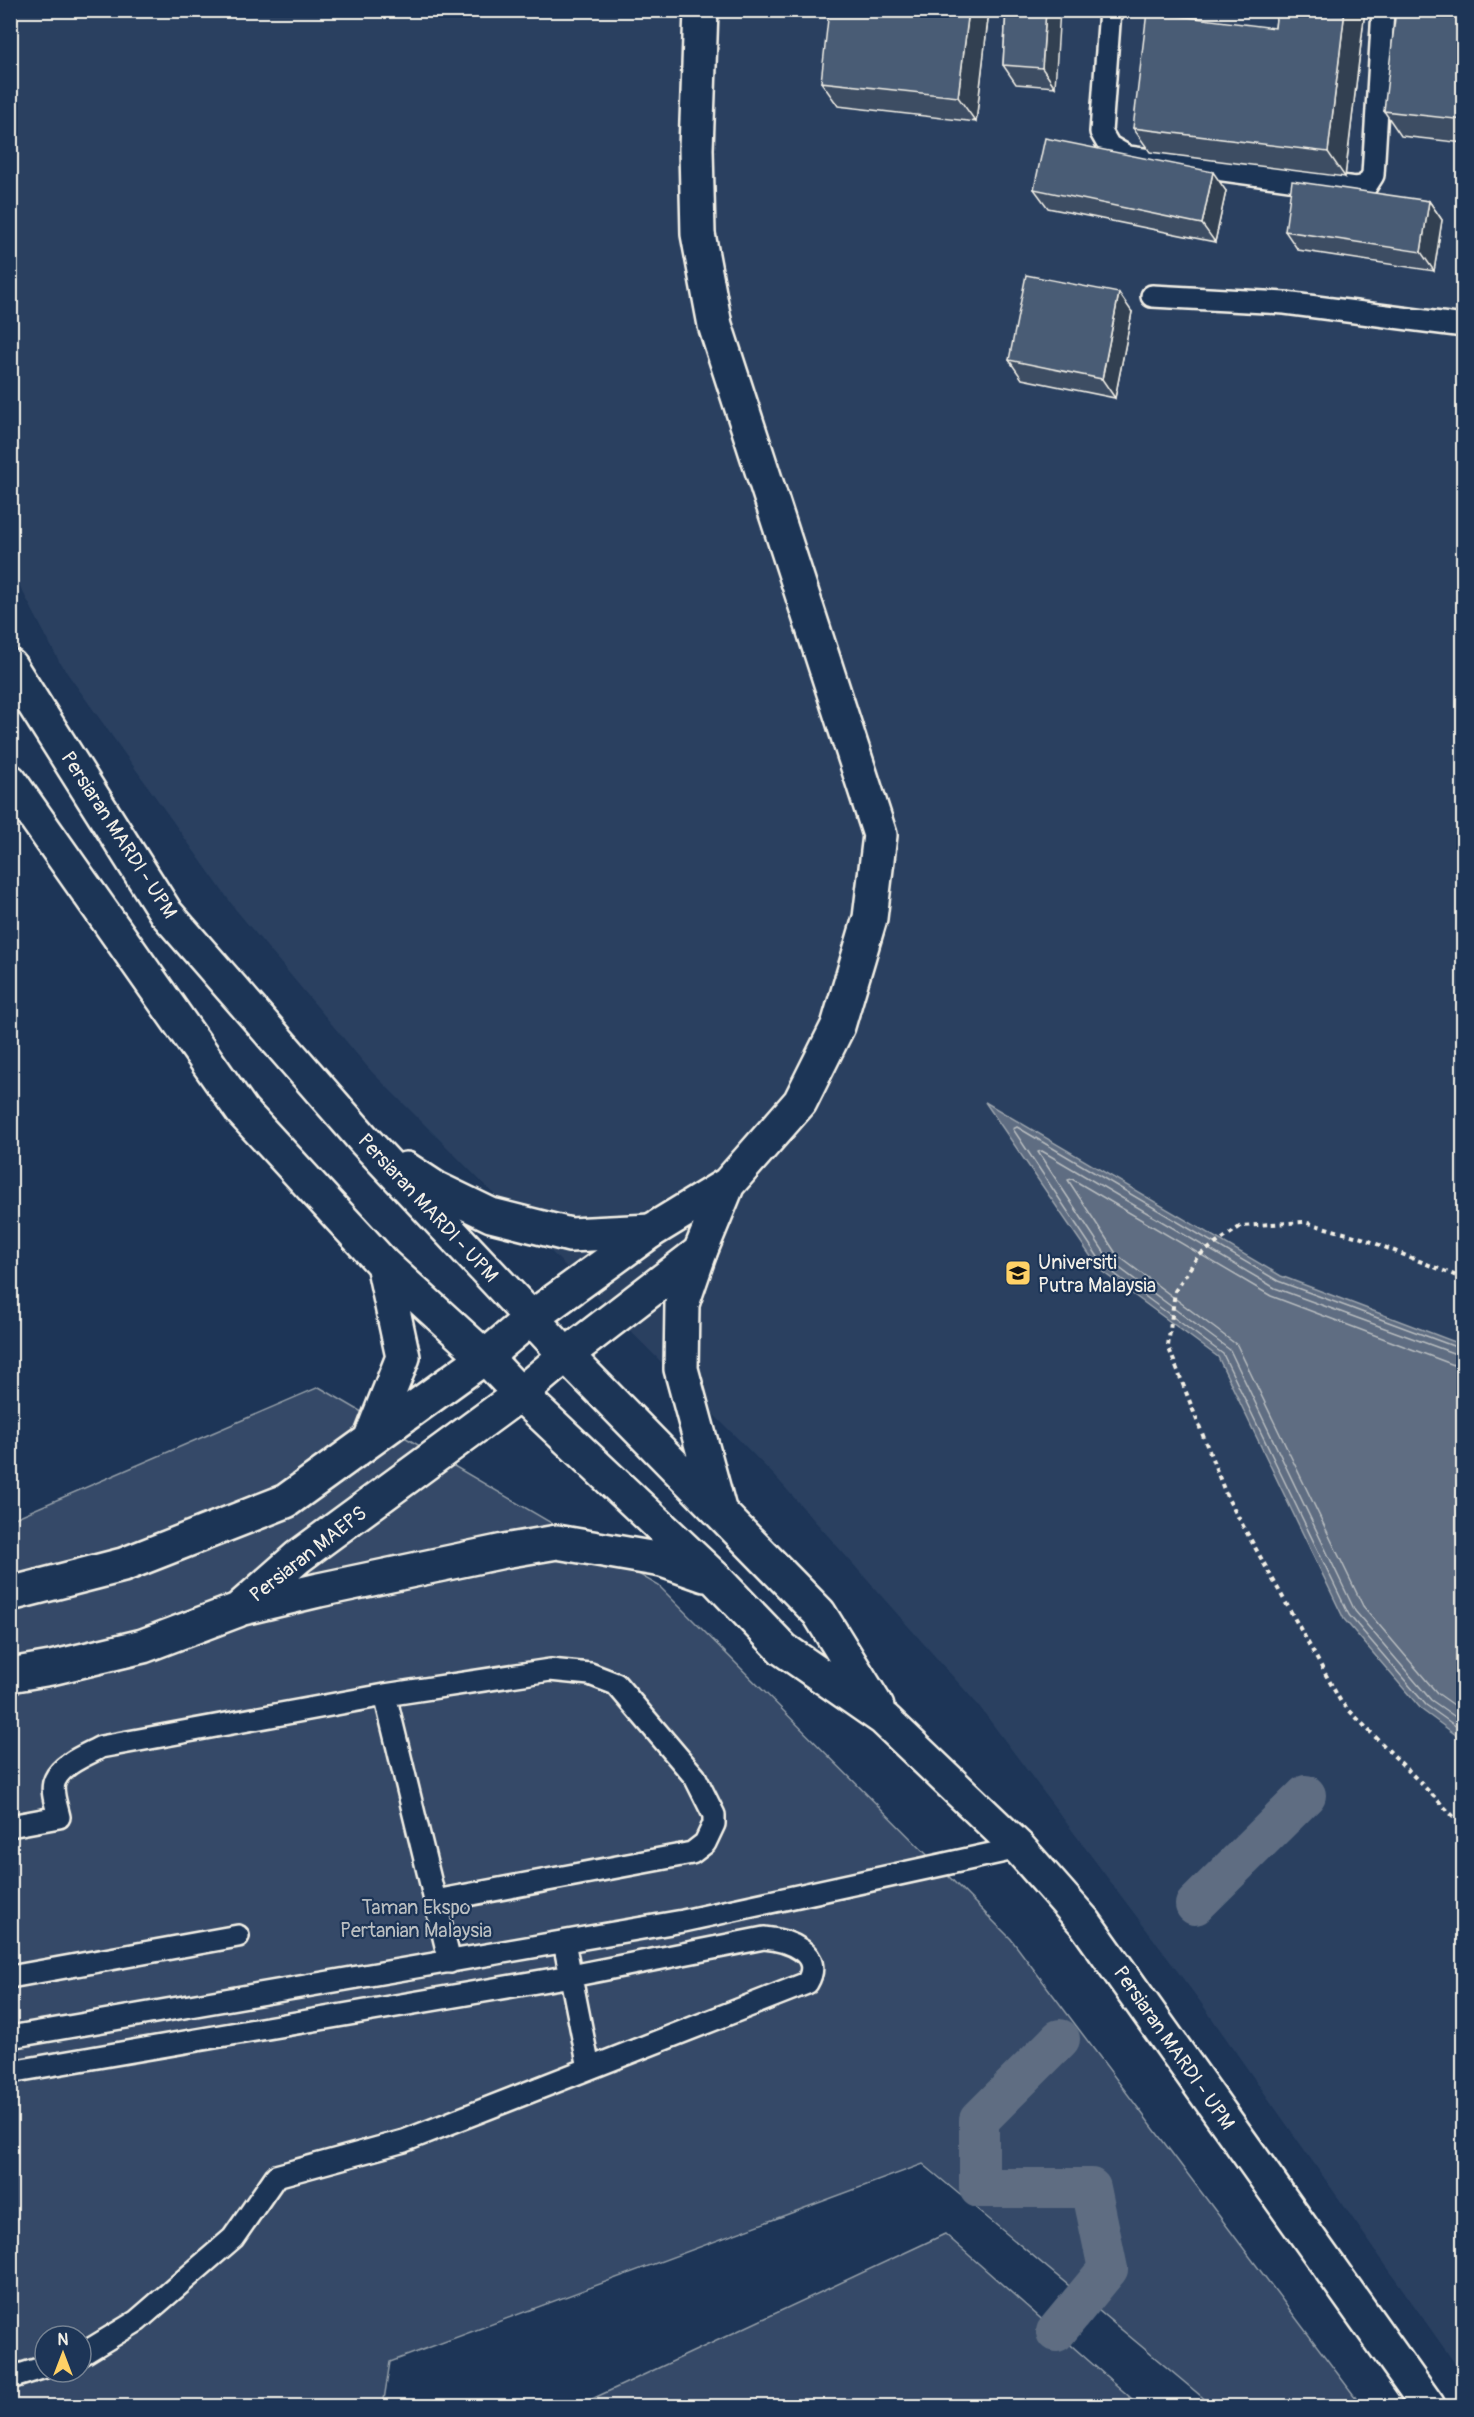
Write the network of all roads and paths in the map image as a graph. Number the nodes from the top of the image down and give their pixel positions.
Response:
1 (701, 10) edge
2 (1110, 10) edge
3 (1383, 10) edge
4 (1152, 296) dead end
5 (1464, 326) edge
6 (10, 666) edge
7 (10, 781) edge
8 (365, 1141) junction
9 (728, 1184) junction
10 (651, 1231) junction
11 (700, 1252) junction
12 (383, 1264) junction
13 (1464, 1279) edge
14 (531, 1318) junction
15 (566, 1355) junction
16 (485, 1357) junction
17 (520, 1394) junction
18 (370, 1440) junction
19 (720, 1512) junction
20 (715, 1578) junction
21 (10, 1594) edge
22 (238, 1610) junction
23 (10, 1675) edge
24 (385, 1695) junction
25 (884, 1719) junction
26 (1464, 1822) edge
27 (10, 1826) edge
28 (1019, 1848) junction
29 (435, 1901) junction
30 (238, 1936) dead end
31 (564, 1942) junction
32 (450, 1962) junction
33 (571, 1976) junction
34 (10, 1977) edge
35 (10, 2037) edge
36 (589, 2068) junction
37 (10, 2072) edge
38 (93, 2348) edge
39 (33, 2371) edge
40 (10, 2378) edge
41 (1428, 2406) edge

1 - 9 street
2 - 3 lane
4 - 5 lane
6 - 8 street, Persiaran MARDI - UPM
7 - 12 street, Persiaran MARDI - UPM
8 - 10 street
8 - 14 street, Persiaran MARDI - UPM
9 - 10 street
9 - 11 street
10 - 14 street
11 - 15 street, Persiaran MAEPS
11 - 19 street
12 - 16 street, Persiaran MARDI - UPM
12 - 18 street
13 - 26 path
14 - 15 street, Persiaran MARDI - UPM
14 - 16 street
15 - 17 street, Persiaran MAEPS
15 - 19 street, Persiaran MARDI - UPM
16 - 17 street, Persiaran MARDI - UPM
16 - 18 street
17 - 20 street, Persiaran MARDI - UPM
17 - 22 street, Persiaran MAEPS
18 - 21 street
19 - 25 street, Persiaran MARDI - UPM
20 - 22 street
20 - 25 street, Persiaran MARDI - UPM
22 - 23 street, Persiaran MAEPS
24 - 27 lane
24 - 29 lane
24 - 29 lane
25 - 28 street, Persiaran MARDI - UPM
28 - 31 lane
28 - 41 street, Persiaran MARDI - UPM
29 - 32 lane
30 - 34 lane
31 - 32 lane
31 - 33 lane
32 - 35 lane
33 - 36 lane
33 - 36 lane
33 - 37 lane
36 - 38 lane
39 - 40 lane

